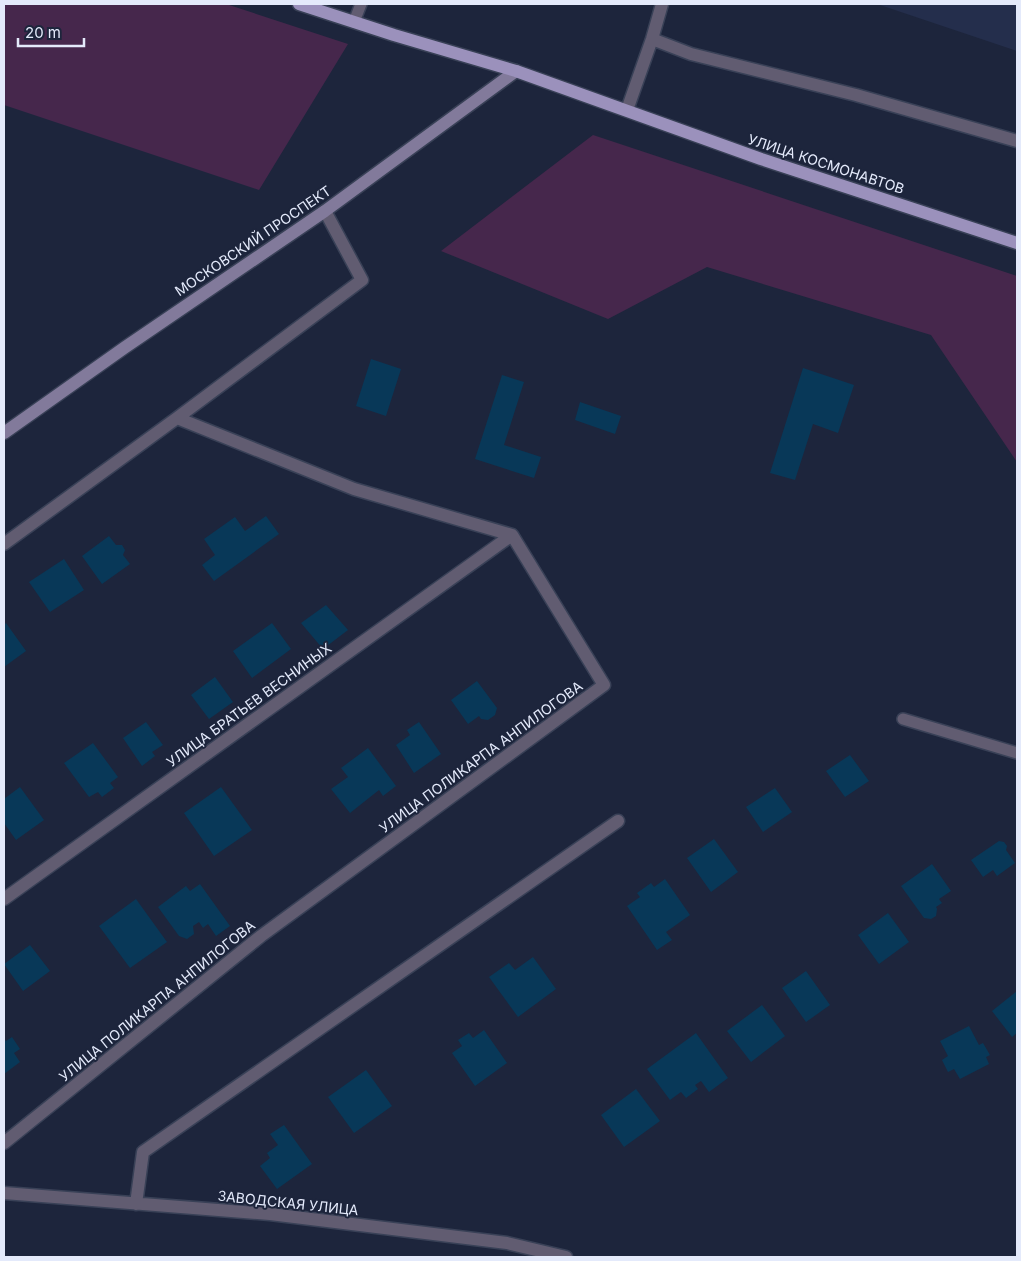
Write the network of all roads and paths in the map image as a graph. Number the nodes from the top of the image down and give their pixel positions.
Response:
1 (298, 4) edge
2 (361, 4) edge
3 (662, 4) edge
4 (354, 22) junction
5 (652, 38) junction
6 (516, 71) junction
7 (626, 110) junction
8 (1017, 141) edge
9 (325, 211) junction
10 (1017, 243) edge
11 (177, 418) junction
12 (4, 433) edge
13 (512, 535) junction
14 (4, 544) edge
15 (903, 719) dead end
16 (1017, 754) edge
17 (618, 821) dead end
18 (4, 898) edge
19 (4, 1143) edge
20 (4, 1193) edge
21 (136, 1204) junction
22 (563, 1257) edge

1 - 4 main road, УЛИЦА КОСМОНАВТОВ
2 - 4 lane
3 - 5 street
4 - 6 main road, УЛИЦА КОСМОНАВТОВ
5 - 7 street
5 - 8 street
6 - 7 main road, УЛИЦА КОСМОНАВТОВ
6 - 9 main road, МОСКОВСКИЙ ПРОСПЕКТ
7 - 10 main road, УЛИЦА КОСМОНАВТОВ
9 - 11 street
9 - 12 main road, МОСКОВСКИЙ ПРОСПЕКТ
11 - 13 street
11 - 14 street
13 - 18 street, УЛИЦА БРАТЬЕВ ВЕСНИНЫХ
13 - 19 street, УЛИЦА ПОЛИКАРПА АНПИЛОГОВА
15 - 16 lane
17 - 21 street
20 - 21 street, ЗАВОДСКАЯ УЛИЦА
21 - 22 street, ЗАВОДСКАЯ УЛИЦА

